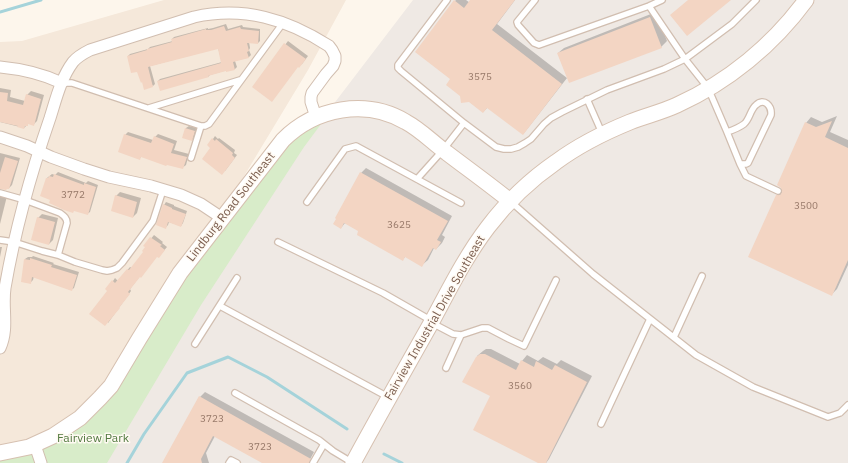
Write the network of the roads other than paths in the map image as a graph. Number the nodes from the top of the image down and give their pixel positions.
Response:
1 (448, 0) edge
2 (535, 0) edge
3 (662, 0) edge
4 (756, 0) edge
5 (806, 0) edge
6 (649, 6) junction
7 (283, 23) junction
8 (685, 58) junction
9 (0, 67) edge
10 (241, 80) junction
11 (62, 82) junction
12 (708, 88) junction
13 (587, 99) junction
14 (150, 108) junction
15 (316, 117) junction
16 (464, 123) junction
17 (201, 126) junction
18 (727, 132) junction
19 (602, 134) junction
20 (0, 137) edge
21 (443, 150) junction
22 (38, 152) junction
23 (192, 158) dead end
24 (740, 164) junction
25 (417, 179) junction
26 (163, 190) junction
27 (778, 191) dead end
28 (0, 193) edge
29 (24, 200) junction
30 (510, 201) junction
31 (307, 202) dead end
32 (460, 203) dead end
33 (222, 218) junction
34 (0, 240) edge
35 (14, 242) junction
36 (278, 242) dead end
37 (58, 255) junction
38 (702, 276) dead end
39 (237, 278) dead end
40 (556, 280) dead end
41 (2, 291) edge
42 (220, 306) junction
43 (650, 319) junction
44 (432, 322) junction
45 (461, 335) junction
46 (674, 337) junction
47 (195, 344) dead end
48 (0, 348) edge
49 (446, 368) dead end
50 (235, 393) dead end
51 (389, 398) junction
52 (848, 405) edge
53 (600, 424) dead end
54 (324, 444) junction
55 (35, 445) junction
56 (0, 453) edge
57 (41, 463) edge
58 (229, 463) edge
59 (237, 463) edge
60 (313, 463) edge
61 (353, 463) edge

1 - 16 lane
2 - 6 lane
3 - 6 lane
4 - 8 lane
5 - 12 street, Fairview Industrial Drive Southeast
6 - 8 lane
7 - 10 lane
7 - 11 street
7 - 15 street
8 - 12 lane
8 - 13 lane
9 - 11 street
10 - 14 lane
10 - 17 lane
11 - 14 lane
11 - 22 street
12 - 18 lane
12 - 19 street, Fairview Industrial Drive Southeast
13 - 16 lane
13 - 19 lane
14 - 17 lane
15 - 21 street, Lindburg Road Southeast
15 - 33 street, Lindburg Road Southeast
16 - 21 lane
17 - 23 lane
18 - 24 lane
18 - 24 lane
19 - 30 street, Fairview Industrial Drive Southeast
20 - 22 street
21 - 25 lane
21 - 30 street, Lindburg Road Southeast
22 - 26 street
22 - 29 street
24 - 27 lane
25 - 31 lane
25 - 32 lane
26 - 33 street
26 - 37 lane
28 - 29 lane
29 - 35 street
29 - 37 lane
30 - 43 lane
30 - 44 street, Fairview Industrial Drive Southeast
33 - 55 street, Lindburg Road Southeast
34 - 35 lane
35 - 37 lane
35 - 41 street
36 - 44 lane
38 - 46 lane
39 - 42 lane
40 - 45 lane
41 - 48 street
42 - 47 lane
42 - 51 lane
43 - 46 lane
43 - 53 lane
44 - 45 lane
44 - 51 street, Fairview Industrial Drive Southeast
45 - 49 lane
46 - 52 lane
50 - 54 lane
51 - 61 street, Fairview Industrial Drive Southeast
54 - 60 lane
54 - 61 lane
55 - 56 street, Lindburg Road Southeast
55 - 57 street
58 - 59 lane

